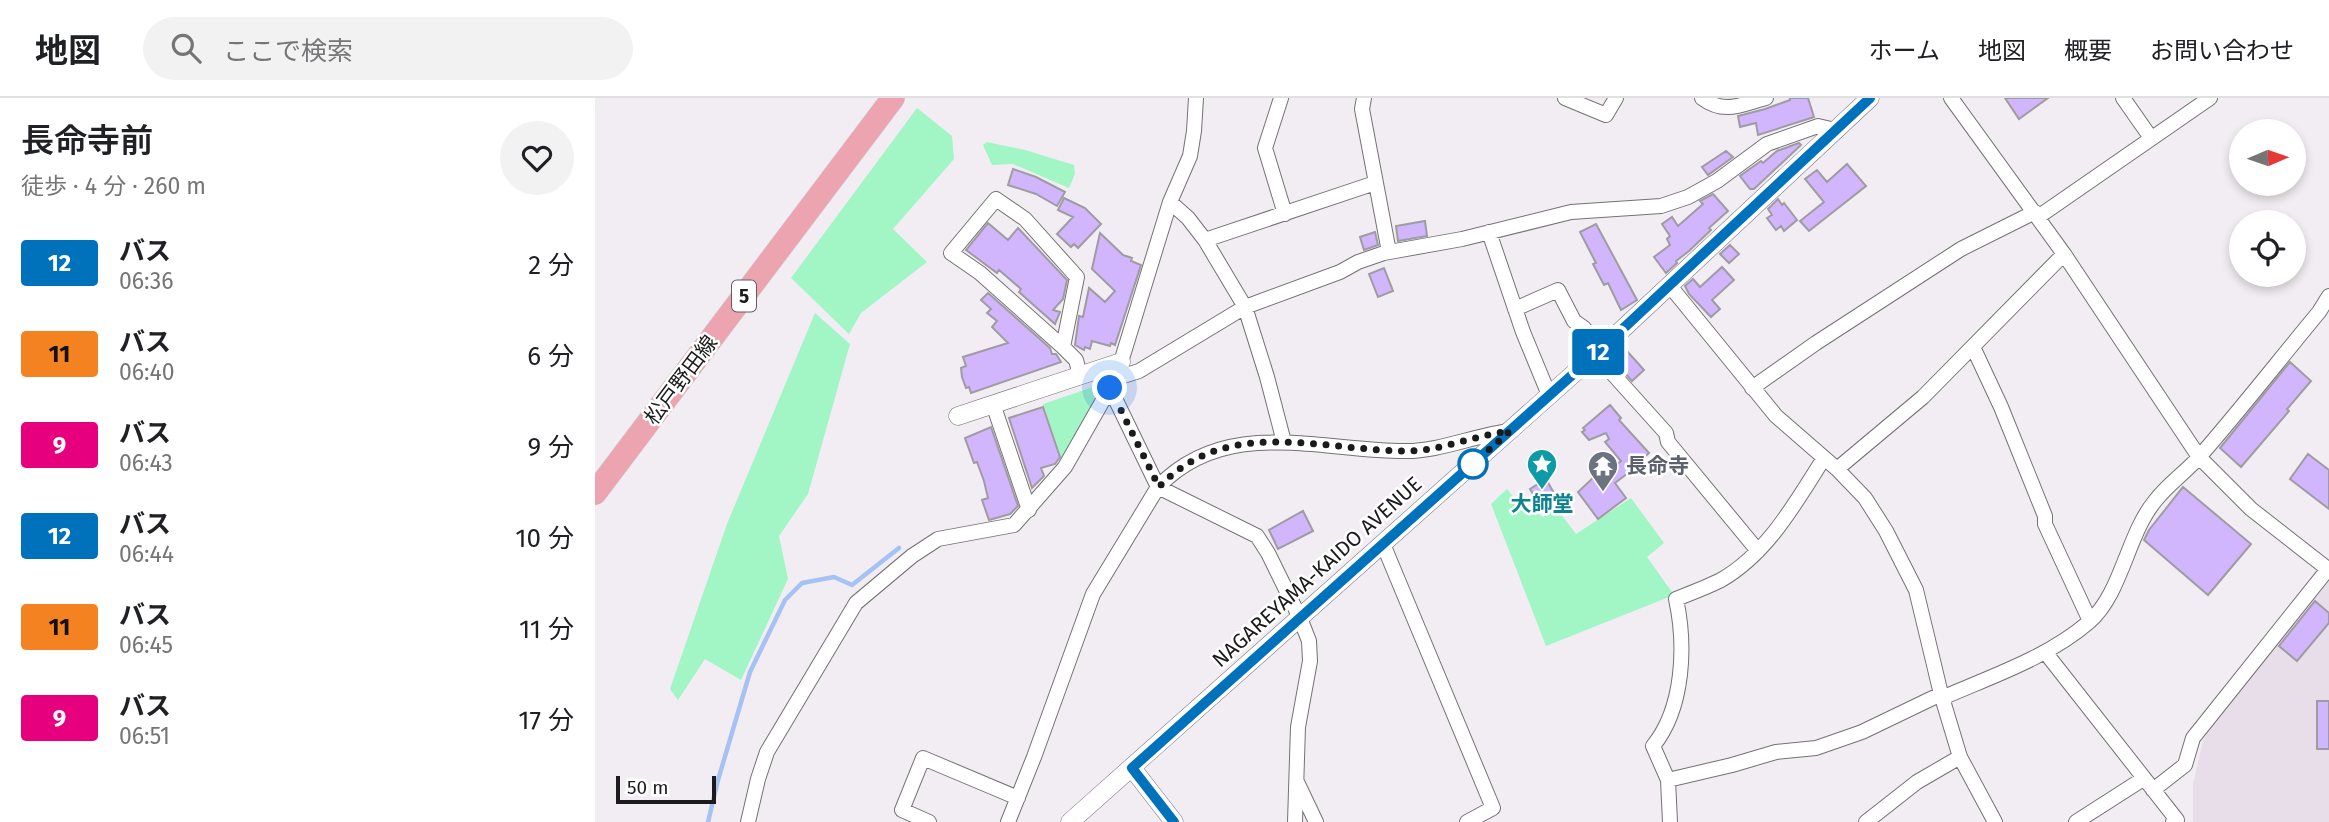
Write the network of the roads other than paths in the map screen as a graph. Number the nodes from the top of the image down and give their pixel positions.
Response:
1 (893, 98) edge
2 (1196, 98) edge
3 (1281, 98) edge
4 (1364, 98) edge
5 (1565, 98) edge
6 (1616, 98) edge
7 (1702, 98) edge
8 (1766, 98) edge
9 (1870, 98) edge
10 (1951, 98) edge
11 (2123, 98) edge
12 (2210, 98) edge
13 (1835, 130) junction
14 (2151, 138) junction
15 (1375, 183) junction
16 (1170, 202) junction
17 (1285, 214) junction
18 (2037, 214) junction
19 (1489, 232) junction
20 (1205, 240) junction
21 (1389, 253) junction
22 (2064, 254) junction
23 (1670, 286) junction
24 (2329, 296) edge
25 (1245, 307) junction
26 (1515, 309) junction
27 (1063, 347) junction
28 (1973, 347) junction
29 (1596, 353) junction
30 (1121, 362) junction
31 (1080, 375) junction
32 (1112, 384) junction
33 (1752, 388) junction
34 (1549, 395) junction
35 (993, 404) junction
36 (958, 416) dead end
37 (1510, 431) junction
38 (1284, 442) junction
39 (2199, 457) junction
40 (1824, 458) junction
41 (1837, 469) junction
42 (1159, 487) junction
43 (595, 494) edge
44 (1029, 510) junction
45 (1383, 544) junction
46 (1758, 551) junction
47 (2329, 570) edge
48 (1300, 618) junction
49 (2090, 621) junction
50 (2045, 652) junction
51 (1941, 696) junction
52 (1960, 758) junction
53 (1132, 768) junction
54 (1295, 777) junction
55 (2143, 779) junction
56 (1668, 780) junction
57 (2154, 790) junction
58 (1017, 798) junction
59 (748, 822) edge
60 (929, 822) edge
61 (1008, 822) edge
62 (1070, 822) edge
63 (1174, 822) edge
64 (1295, 822) edge
65 (1316, 822) edge
66 (1467, 822) edge
67 (1670, 822) edge
68 (1866, 822) edge
69 (1994, 822) edge
70 (2076, 822) edge
71 (2173, 822) edge

1 - 43 main road, 松戸野田線 / 5
2 - 16 street
3 - 17 street
4 - 15 street
5 - 6 street
7 - 8 street
9 - 13 street, NAGAREYAMA-KAIDO AVENUE
10 - 18 street
11 - 14 street
12 - 14 street
13 - 19 street
13 - 23 street, NAGAREYAMA-KAIDO AVENUE
14 - 18 street
15 - 17 street
15 - 21 street
16 - 20 street
16 - 30 street
17 - 20 street
18 - 22 street
18 - 33 street
19 - 21 street
19 - 26 street
20 - 25 street
21 - 25 street
22 - 28 street
22 - 39 street
23 - 29 street, NAGAREYAMA-KAIDO AVENUE
23 - 33 street
24 - 39 street
25 - 32 street
25 - 38 street
26 - 29 street
26 - 34 street
27 - 27 street
27 - 31 street
28 - 41 street
28 - 49 street
29 - 34 street, NAGAREYAMA-KAIDO AVENUE
29 - 46 street
30 - 31 street
30 - 32 street
31 - 35 street
32 - 42 street
32 - 44 street
33 - 40 street
34 - 37 street, NAGAREYAMA-KAIDO AVENUE
35 - 36 street
35 - 44 street
37 - 38 street
37 - 45 street, NAGAREYAMA-KAIDO AVENUE
38 - 42 street
39 - 47 street
39 - 49 street
40 - 41 street
40 - 46 street
41 - 51 street
42 - 48 street
42 - 58 street
44 - 59 street
45 - 48 street, NAGAREYAMA-KAIDO AVENUE
45 - 66 street
46 - 56 street
47 - 57 street
48 - 53 street, NAGAREYAMA-KAIDO AVENUE
48 - 54 street
49 - 50 street
50 - 51 street
50 - 55 street
51 - 52 street
51 - 56 street
52 - 68 street
52 - 69 street
53 - 62 street, NAGAREYAMA-KAIDO AVENUE
53 - 63 street
54 - 64 street
54 - 65 street
55 - 57 street
55 - 70 street
56 - 67 street
57 - 71 street
58 - 60 street
58 - 61 street

